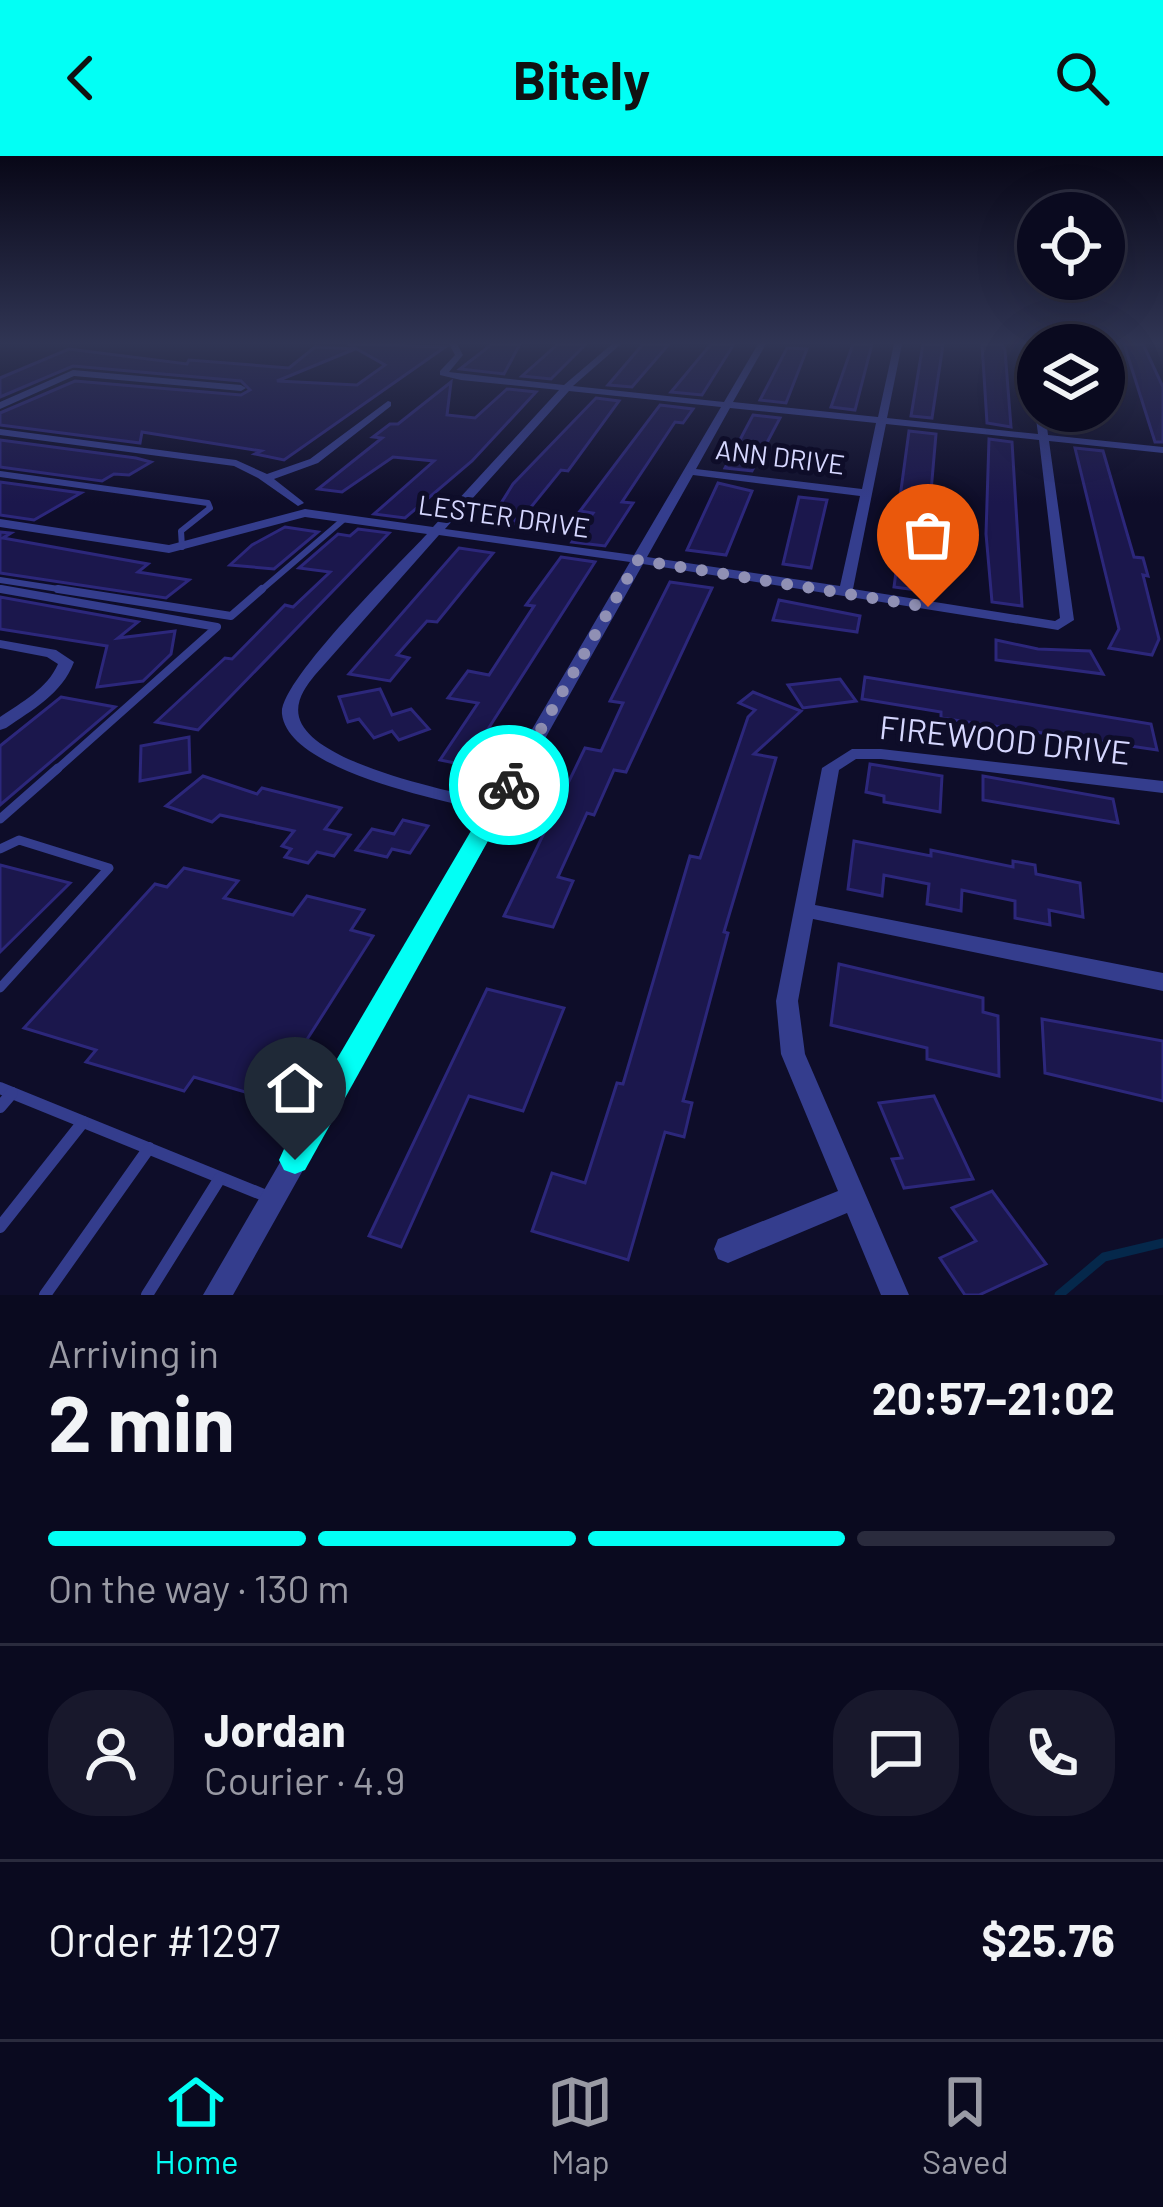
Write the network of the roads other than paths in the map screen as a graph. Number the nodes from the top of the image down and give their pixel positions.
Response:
1 (558, 397) edge
2 (651, 397) edge
3 (729, 397) edge
4 (887, 397) edge
5 (388, 404) dead end
6 (724, 405) junction
7 (882, 421) junction
8 (0, 432) edge
9 (1043, 432) edge
10 (1044, 436) junction
11 (1163, 450) edge
12 (687, 471) junction
13 (0, 474) edge
14 (270, 477) junction
15 (868, 493) junction
16 (302, 508) junction
17 (343, 520) junction
18 (0, 524) edge
19 (439, 532) junction
20 (182, 547) junction
21 (638, 560) junction
22 (0, 580) edge
23 (0, 589) edge
24 (845, 594) junction
25 (0, 644) edge
26 (0, 725) edge
27 (1163, 788) edge
28 (496, 808) junction
29 (0, 819) edge
30 (0, 849) edge
31 (804, 910) junction
32 (1163, 982) edge
33 (0, 988) edge
34 (6, 1090) edge
35 (0, 1107) edge
36 (83, 1122) junction
37 (149, 1148) junction
38 (220, 1178) junction
39 (272, 1198) junction
40 (853, 1198) junction
41 (0, 1227) edge
42 (728, 1250) dead end
43 (45, 1295) edge
44 (147, 1295) edge
45 (217, 1295) edge
46 (895, 1295) edge

1 - 19 street
2 - 6 street
3 - 6 street
4 - 7 street
5 - 14 street
6 - 7 street
6 - 12 street
7 - 10 street
7 - 15 street
8 - 14 street
9 - 10 street
10 - 11 street
10 - 24 street, LESTER DRIVE
12 - 15 street, ANN DRIVE
12 - 21 street
13 - 20 lane
14 - 16 street
15 - 24 street
16 - 17 street, LESTER DRIVE
16 - 20 street
17 - 19 street, LESTER DRIVE
17 - 22 lane
18 - 20 street
19 - 21 street, LESTER DRIVE
19 - 28 street
21 - 24 street, LESTER DRIVE
21 - 28 street
23 - 29 lane
25 - 26 street
27 - 31 street, FIREWOOD DRIVE
28 - 39 street
30 - 33 lane
31 - 32 street
31 - 40 street
34 - 35 lane
34 - 36 lane
36 - 37 lane
36 - 41 lane
37 - 38 lane
37 - 43 lane
38 - 39 lane
38 - 44 lane
39 - 45 street
40 - 42 street
40 - 46 street

